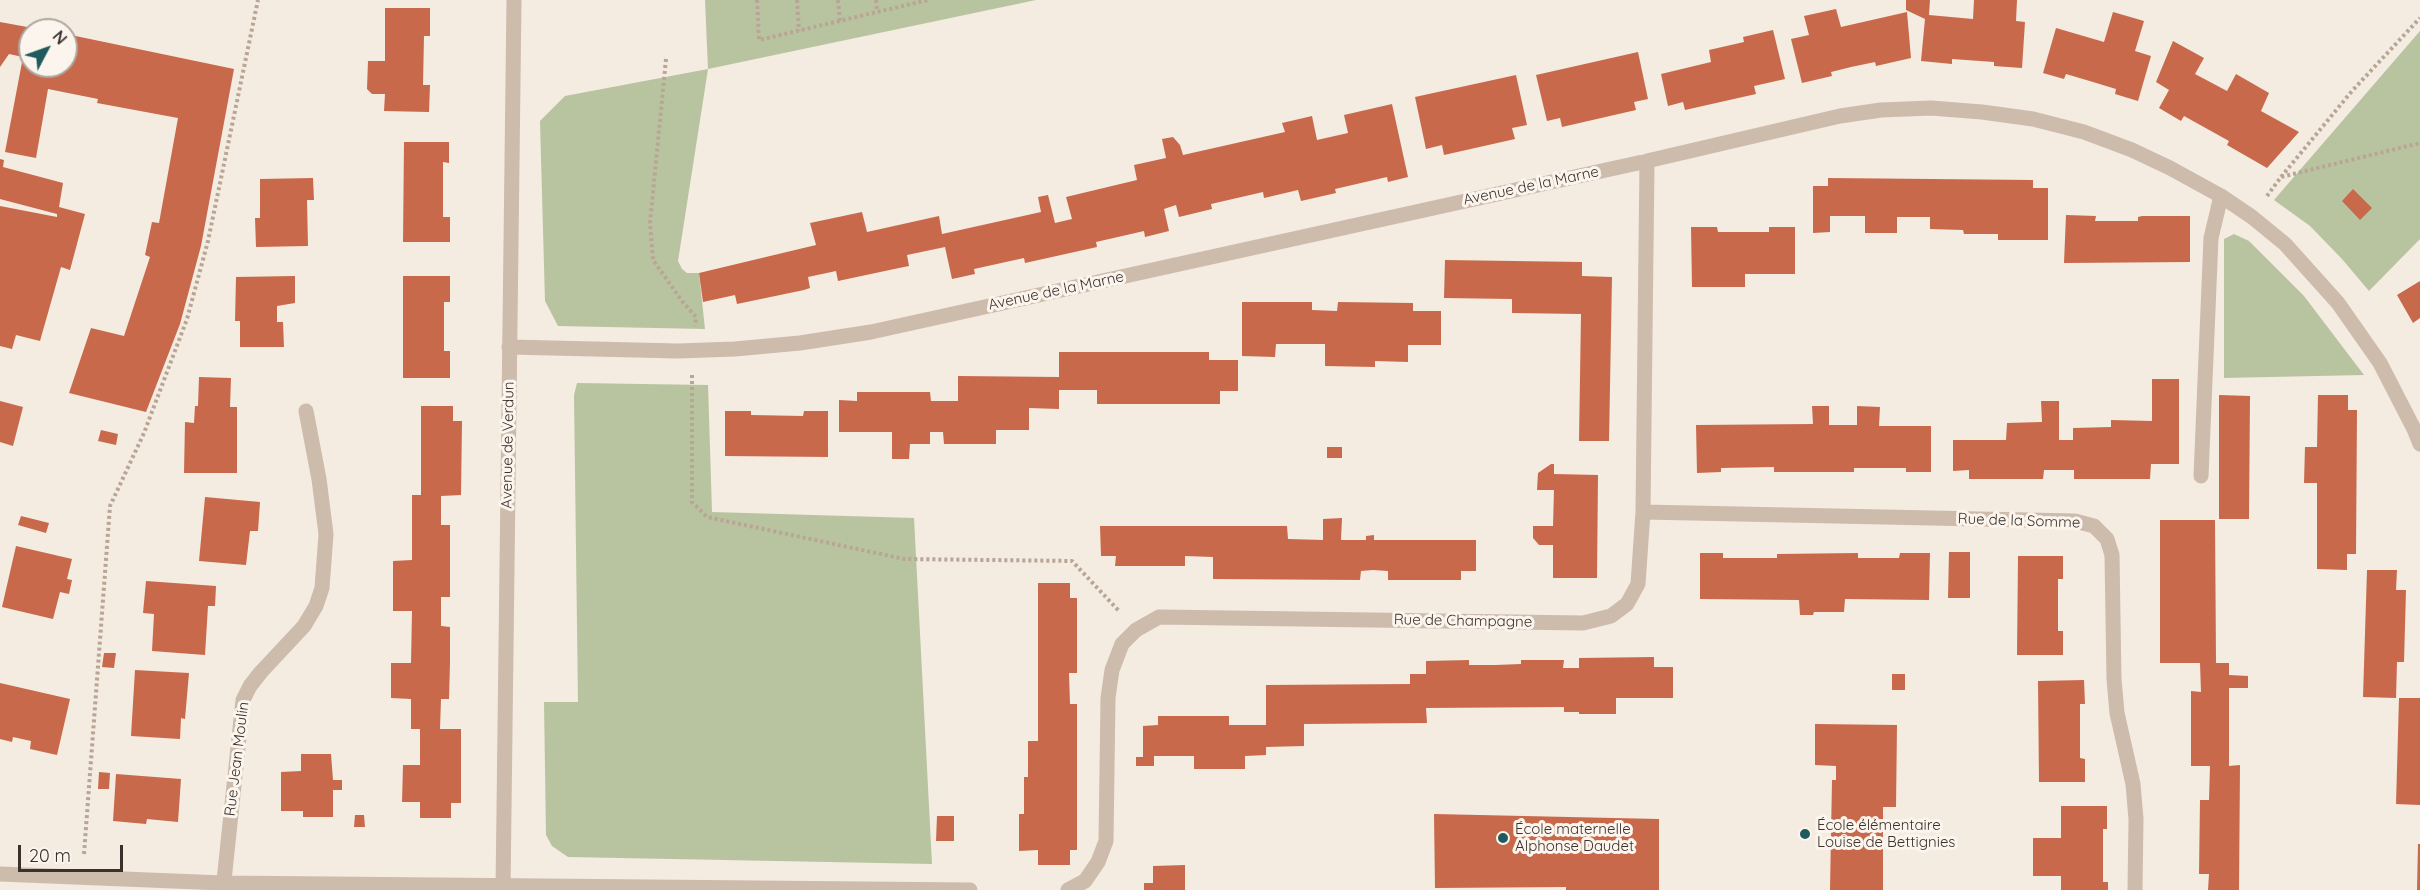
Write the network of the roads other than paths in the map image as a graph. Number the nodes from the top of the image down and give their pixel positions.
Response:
1 (514, 0) edge
2 (1647, 161) junction
3 (2221, 196) junction
4 (509, 346) junction
5 (306, 411) dead end
6 (2420, 444) edge
7 (2201, 476) dead end
8 (1643, 512) junction
9 (0, 874) edge
10 (223, 886) edge
11 (503, 888) edge
12 (970, 890) edge
13 (1068, 890) edge
14 (2135, 890) edge

1 - 4 street, Avenue de Verdun
2 - 3 street, Avenue de la Marne
2 - 4 street, Avenue de la Marne
2 - 8 street, Rue de Champagne
3 - 6 street, Avenue de la Marne
3 - 7 street
4 - 11 street, Avenue de Verdun
5 - 10 street, Rue Jean Moulin
8 - 13 street, Rue de Champagne
8 - 14 street, Rue de la Somme
9 - 10 street
10 - 11 street
11 - 12 street

